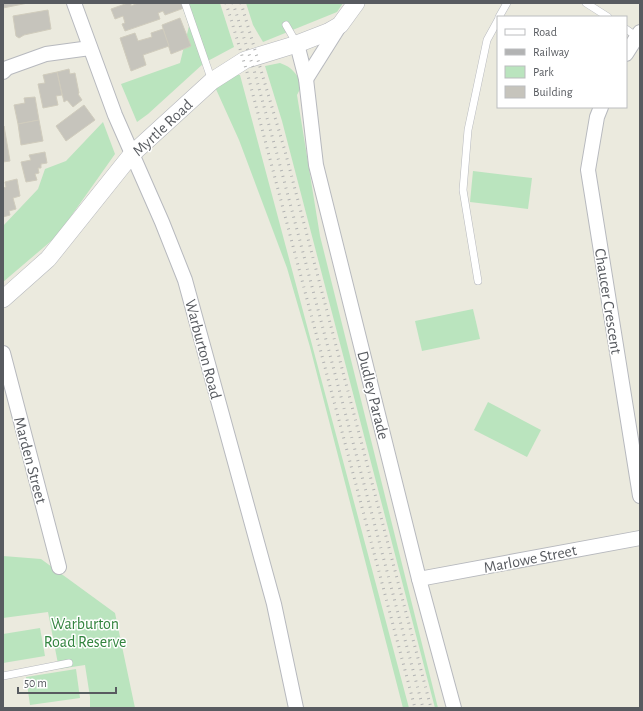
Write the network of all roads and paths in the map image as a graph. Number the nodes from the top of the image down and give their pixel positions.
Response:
1 (74, 3) edge
2 (185, 3) edge
3 (356, 3) edge
4 (507, 3) edge
5 (586, 3) edge
6 (500, 16) edge
7 (606, 16) edge
8 (497, 22) edge
9 (340, 24) junction
10 (286, 25) dead end
11 (634, 32) edge
12 (296, 44) junction
13 (90, 48) junction
14 (627, 51) edge
15 (4, 67) edge
16 (306, 79) junction
17 (212, 81) junction
18 (601, 108) edge
19 (132, 154) junction
20 (478, 281) dead end
21 (3, 299) edge
22 (3, 353) edge
23 (640, 496) edge
24 (640, 538) edge
25 (59, 567) dead end
26 (419, 579) junction
27 (69, 663) dead end
28 (3, 676) edge
29 (296, 708) edge
30 (454, 708) edge

1 - 13 street, Warburton Road
2 - 17 lane
3 - 9 street, Myrtle Road
4 - 6 lane
5 - 7 lane
8 - 20 lane
9 - 12 street, Myrtle Road
9 - 16 street
10 - 12 lane
11 - 14 street
12 - 16 street, Dudley Parade
12 - 17 street, Myrtle Road
13 - 15 street
13 - 19 street, Warburton Road
16 - 26 street, Dudley Parade
17 - 19 street, Myrtle Road
18 - 23 street, Chaucer Crescent
19 - 21 street, Myrtle Road
19 - 29 street, Warburton Road
22 - 25 street, Marden Street
24 - 26 street, Marlowe Street
26 - 30 street, Dudley Parade
27 - 28 lane

